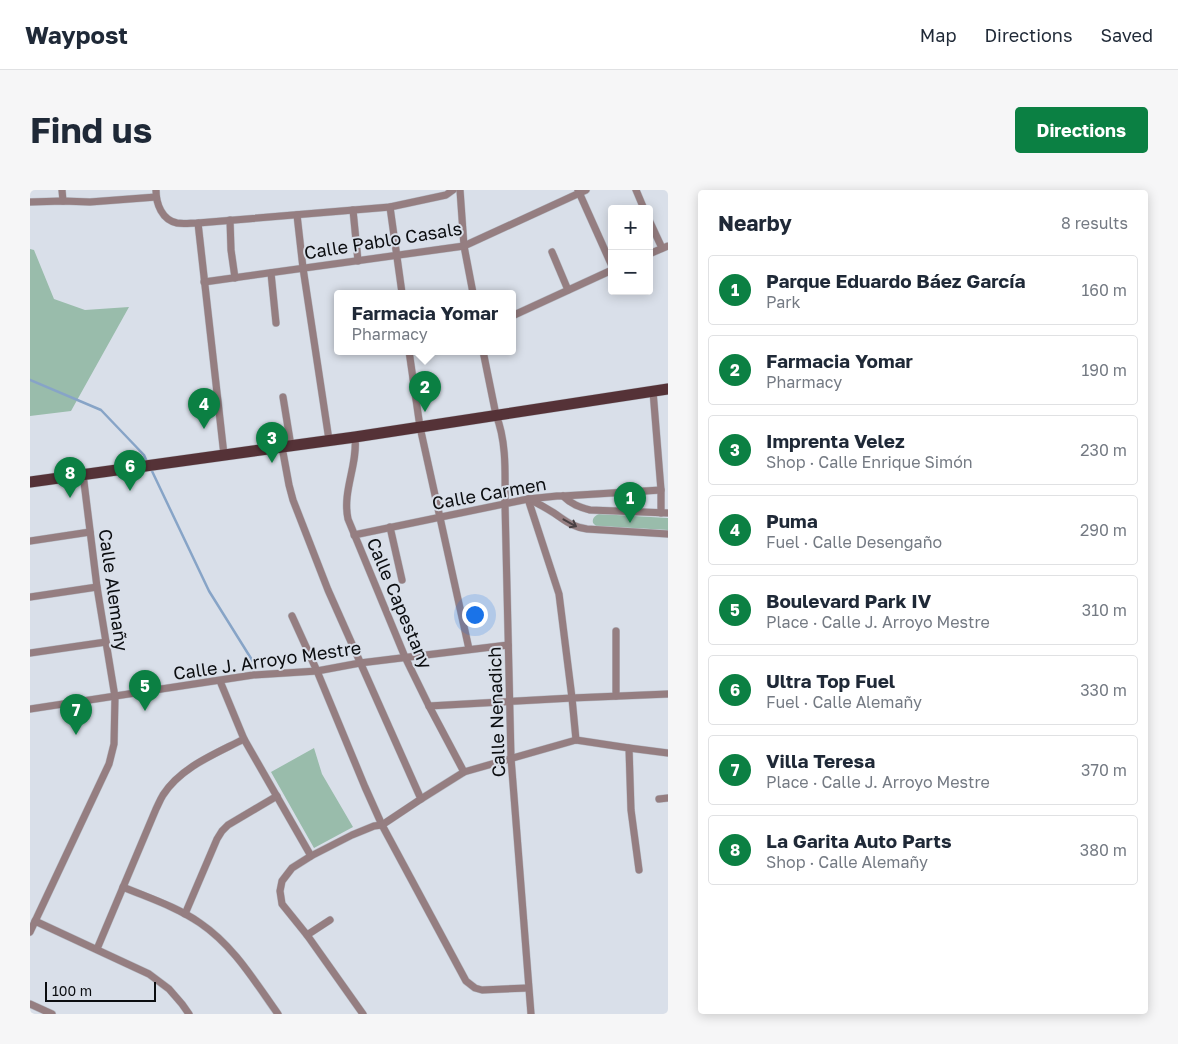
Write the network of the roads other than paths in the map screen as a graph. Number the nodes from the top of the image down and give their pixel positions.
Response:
1 (62, 190) edge
2 (453, 190) edge
3 (460, 190) edge
4 (636, 190) edge
5 (581, 191) edge
6 (156, 194) edge
7 (63, 200) junction
8 (30, 202) edge
9 (642, 205) edge
10 (390, 207) junction
11 (353, 210) junction
12 (297, 215) junction
13 (230, 220) junction
14 (198, 223) junction
15 (653, 227) edge
16 (464, 246) junction
17 (665, 247) edge
18 (552, 252) dead end
19 (653, 252) edge
20 (396, 255) junction
21 (608, 256) edge
22 (358, 261) junction
23 (303, 268) junction
24 (271, 272) junction
25 (608, 272) edge
26 (235, 278) junction
27 (204, 282) junction
28 (402, 290) edge
29 (471, 290) edge
30 (568, 290) junction
31 (516, 314) edge
32 (276, 323) dead end
33 (411, 355) edge
34 (484, 355) edge
35 (668, 389) edge
36 (653, 391) junction
37 (283, 398) dead end
38 (496, 415) junction
39 (420, 427) junction
40 (355, 437) junction
41 (329, 440) junction
42 (286, 446) junction
43 (224, 455) junction
44 (83, 474) junction
45 (30, 482) edge
46 (661, 490) junction
47 (563, 496) junction
48 (528, 499) junction
49 (505, 504) junction
50 (665, 513) edge
51 (439, 517) junction
52 (390, 527) junction
53 (90, 532) junction
54 (668, 534) edge
55 (354, 535) junction
56 (30, 541) edge
57 (402, 580) dead end
58 (98, 586) junction
59 (30, 596) edge
60 (292, 616) dead end
61 (616, 631) dead end
62 (106, 642) junction
63 (508, 645) junction
64 (469, 650) junction
65 (30, 653) edge
66 (405, 657) junction
67 (360, 663) junction
68 (317, 671) junction
69 (220, 681) junction
70 (668, 694) edge
71 (616, 696) junction
72 (115, 697) junction
73 (572, 698) junction
74 (509, 701) junction
75 (429, 706) junction
76 (30, 709) edge
77 (244, 739) junction
78 (576, 740) junction
79 (629, 748) junction
80 (668, 753) edge
81 (511, 758) junction
82 (464, 772) junction
83 (277, 796) junction
84 (668, 798) edge
85 (421, 799) junction
86 (659, 799) dead end
87 (382, 825) junction
88 (311, 856) junction
89 (639, 870) dead end
90 (123, 887) junction
91 (185, 914) junction
92 (330, 920) dead end
93 (35, 921) junction
94 (30, 932) edge
95 (307, 935) junction
96 (97, 949) junction
97 (528, 988) junction
98 (30, 1004) edge
99 (52, 1014) edge
100 (189, 1014) edge
101 (278, 1014) edge
102 (363, 1014) edge
103 (531, 1014) edge

1 - 7 street
2 - 10 street
3 - 16 street
4 - 9 street
5 - 16 street, Calle Pablo Casals
5 - 21 street
6 - 7 street
6 - 14 street
7 - 8 street
10 - 11 street
10 - 20 street
11 - 12 street
11 - 22 street
12 - 13 street
12 - 23 street
13 - 14 street
13 - 26 street
14 - 27 street
15 - 17 street
16 - 20 street, Calle Pablo Casals
16 - 29 street
17 - 19 street
18 - 30 street
20 - 22 street, Calle Pablo Casals
20 - 28 street
22 - 23 street, Calle Pablo Casals
23 - 24 street, Calle Pablo Casals
23 - 41 street
24 - 26 street, Calle Pablo Casals
24 - 32 street
25 - 30 street
26 - 27 street, Calle Pablo Casals
27 - 43 street
30 - 31 street
33 - 39 street
34 - 38 street, Calle Nenadich
35 - 36 main road
36 - 38 main road
36 - 46 street
37 - 42 street
38 - 39 main road
38 - 49 street, Calle Nenadich
39 - 40 main road
39 - 51 street
40 - 41 main road
40 - 55 street, Calle Capestany
41 - 42 main road
42 - 43 main road
42 - 67 street
43 - 44 main road
44 - 45 main road
44 - 53 street, Calle Alemañy
46 - 47 street, Calle Carmen
46 - 50 street
47 - 48 street, Calle Carmen
47 - 50 street
48 - 49 street, Calle Carmen
48 -> 54 street
48 - 73 street
49 - 51 street, Calle Carmen
49 - 63 street, Calle Nenadich
51 - 52 street, Calle Carmen
51 - 64 street
52 - 55 street, Calle Carmen
52 - 57 street
53 - 56 street
53 - 58 street, Calle Alemañy
55 - 66 street, Calle Capestany
58 - 59 street
58 - 62 street, Calle Alemañy
60 - 68 street
61 - 71 street
62 - 65 street
62 - 72 street, Calle Alemañy
63 - 64 street, Calle J. Arroyo Mestre
63 - 74 street, Calle Nenadich
64 - 66 street, Calle J. Arroyo Mestre
66 - 67 street, Calle J. Arroyo Mestre
66 - 75 street, Calle Capestany
67 - 68 street, Calle J. Arroyo Mestre
67 - 85 street
68 - 69 street, Calle J. Arroyo Mestre
68 - 87 street
69 - 72 street, Calle J. Arroyo Mestre
69 - 77 street
70 - 71 street
71 - 73 street
72 - 76 street, Calle J. Arroyo Mestre
72 - 93 street, Calle Alemañy
73 - 74 street
73 - 78 street
74 - 75 street
74 - 81 street, Calle Nenadich
75 - 82 street, Calle Capestany
77 - 83 street
77 - 90 street
78 - 79 street
78 - 81 street
79 - 80 street
79 - 89 street
81 - 82 street
81 - 97 street, Calle Nenadich
82 - 85 street
83 - 88 street
83 - 91 street
84 - 86 street
85 - 87 street
87 - 88 street
87 - 97 street
88 - 95 street
90 - 91 street
90 - 96 street
91 - 101 street
92 - 95 street
93 - 94 street, Calle Alemañy
93 - 96 street
95 - 102 street
96 - 100 street
97 - 103 street, Calle Nenadich
98 - 99 street

